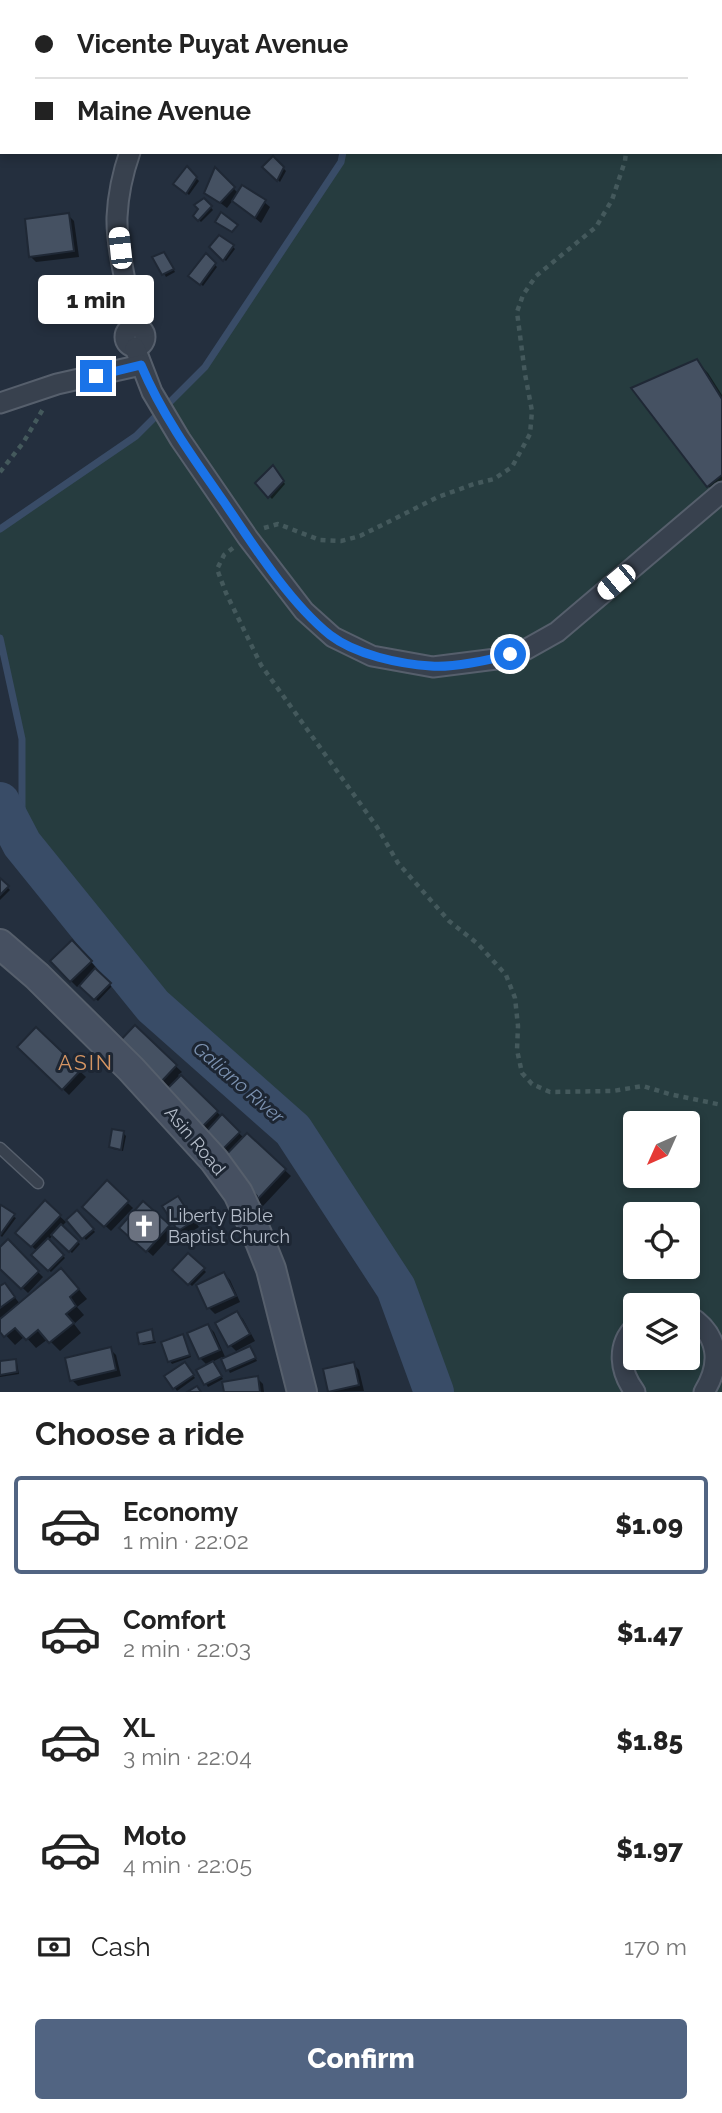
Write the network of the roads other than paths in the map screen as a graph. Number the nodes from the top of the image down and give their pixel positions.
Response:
1 (129, 154) edge
2 (138, 356) junction
3 (0, 403) edge
4 (722, 492) edge
5 (0, 944) edge
6 (0, 1148) edge
7 (38, 1183) dead end
8 (700, 1323) edge
9 (717, 1335) edge
10 (623, 1346) edge
11 (623, 1367) edge
12 (624, 1370) edge
13 (302, 1392) edge
14 (635, 1392) edge
15 (704, 1392) edge

1 - 2 street
2 - 3 street
2 - 4 street
5 - 13 main road, Asin Road
6 - 7 lane
8 - 9 street
9 - 15 street
10 - 11 street
12 - 14 street

